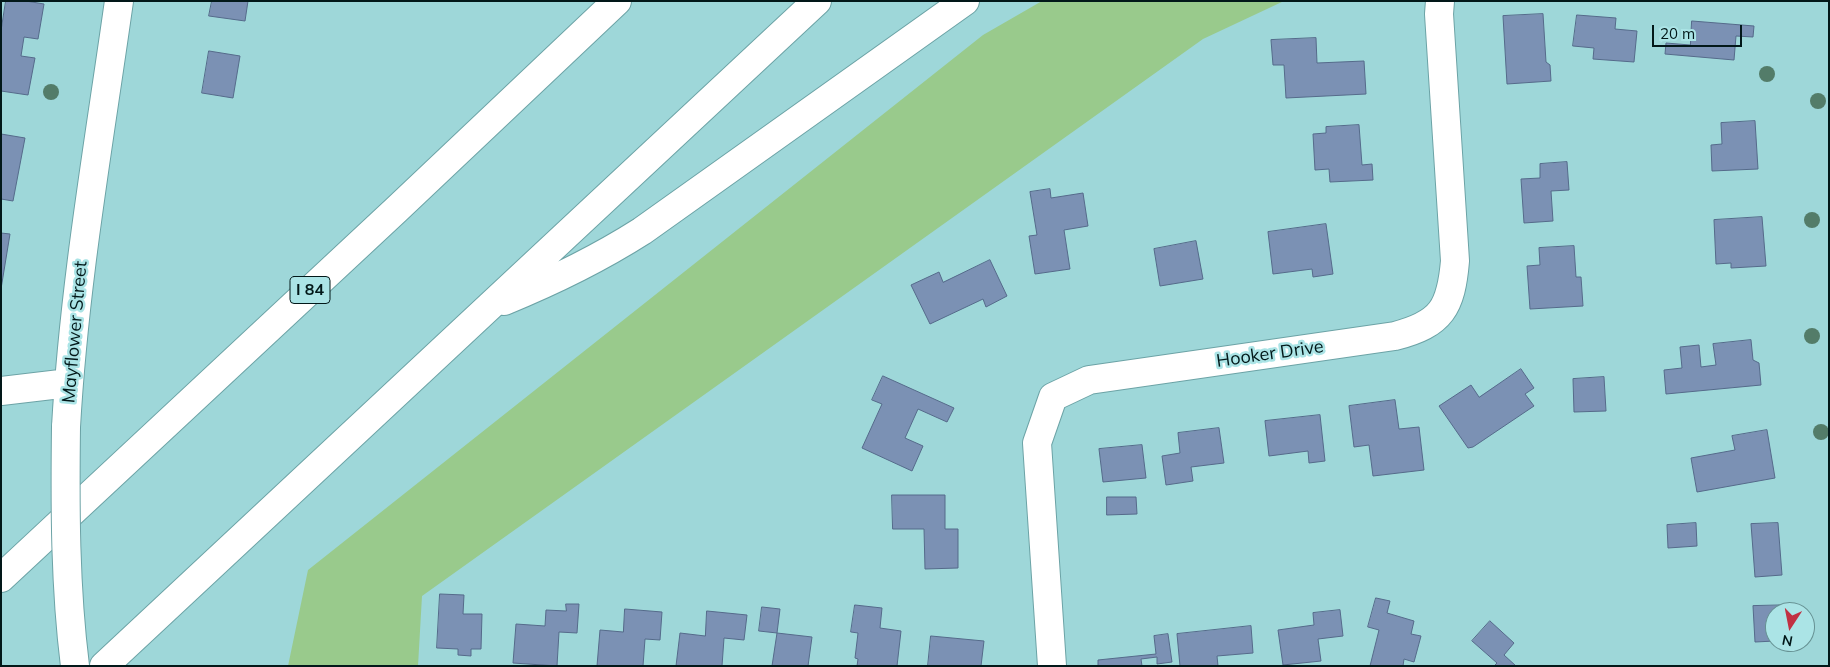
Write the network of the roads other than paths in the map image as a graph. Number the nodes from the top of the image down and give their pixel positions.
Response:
1 (119, 1) edge
2 (617, 1) edge
3 (817, 1) edge
4 (965, 1) edge
5 (1440, 1) edge
6 (489, 307) junction
7 (69, 383) junction
8 (1, 391) edge
9 (1, 578) edge
10 (75, 666) edge
11 (104, 666) edge
12 (1052, 666) edge

1 - 7 main road, Mayflower Street
2 - 9 main road, I 84
3 - 6 main road
4 - 6 main road
5 - 12 main road, Hooker Drive
6 - 11 main road
7 - 8 main road
7 - 10 main road, Mayflower Street, bridge

